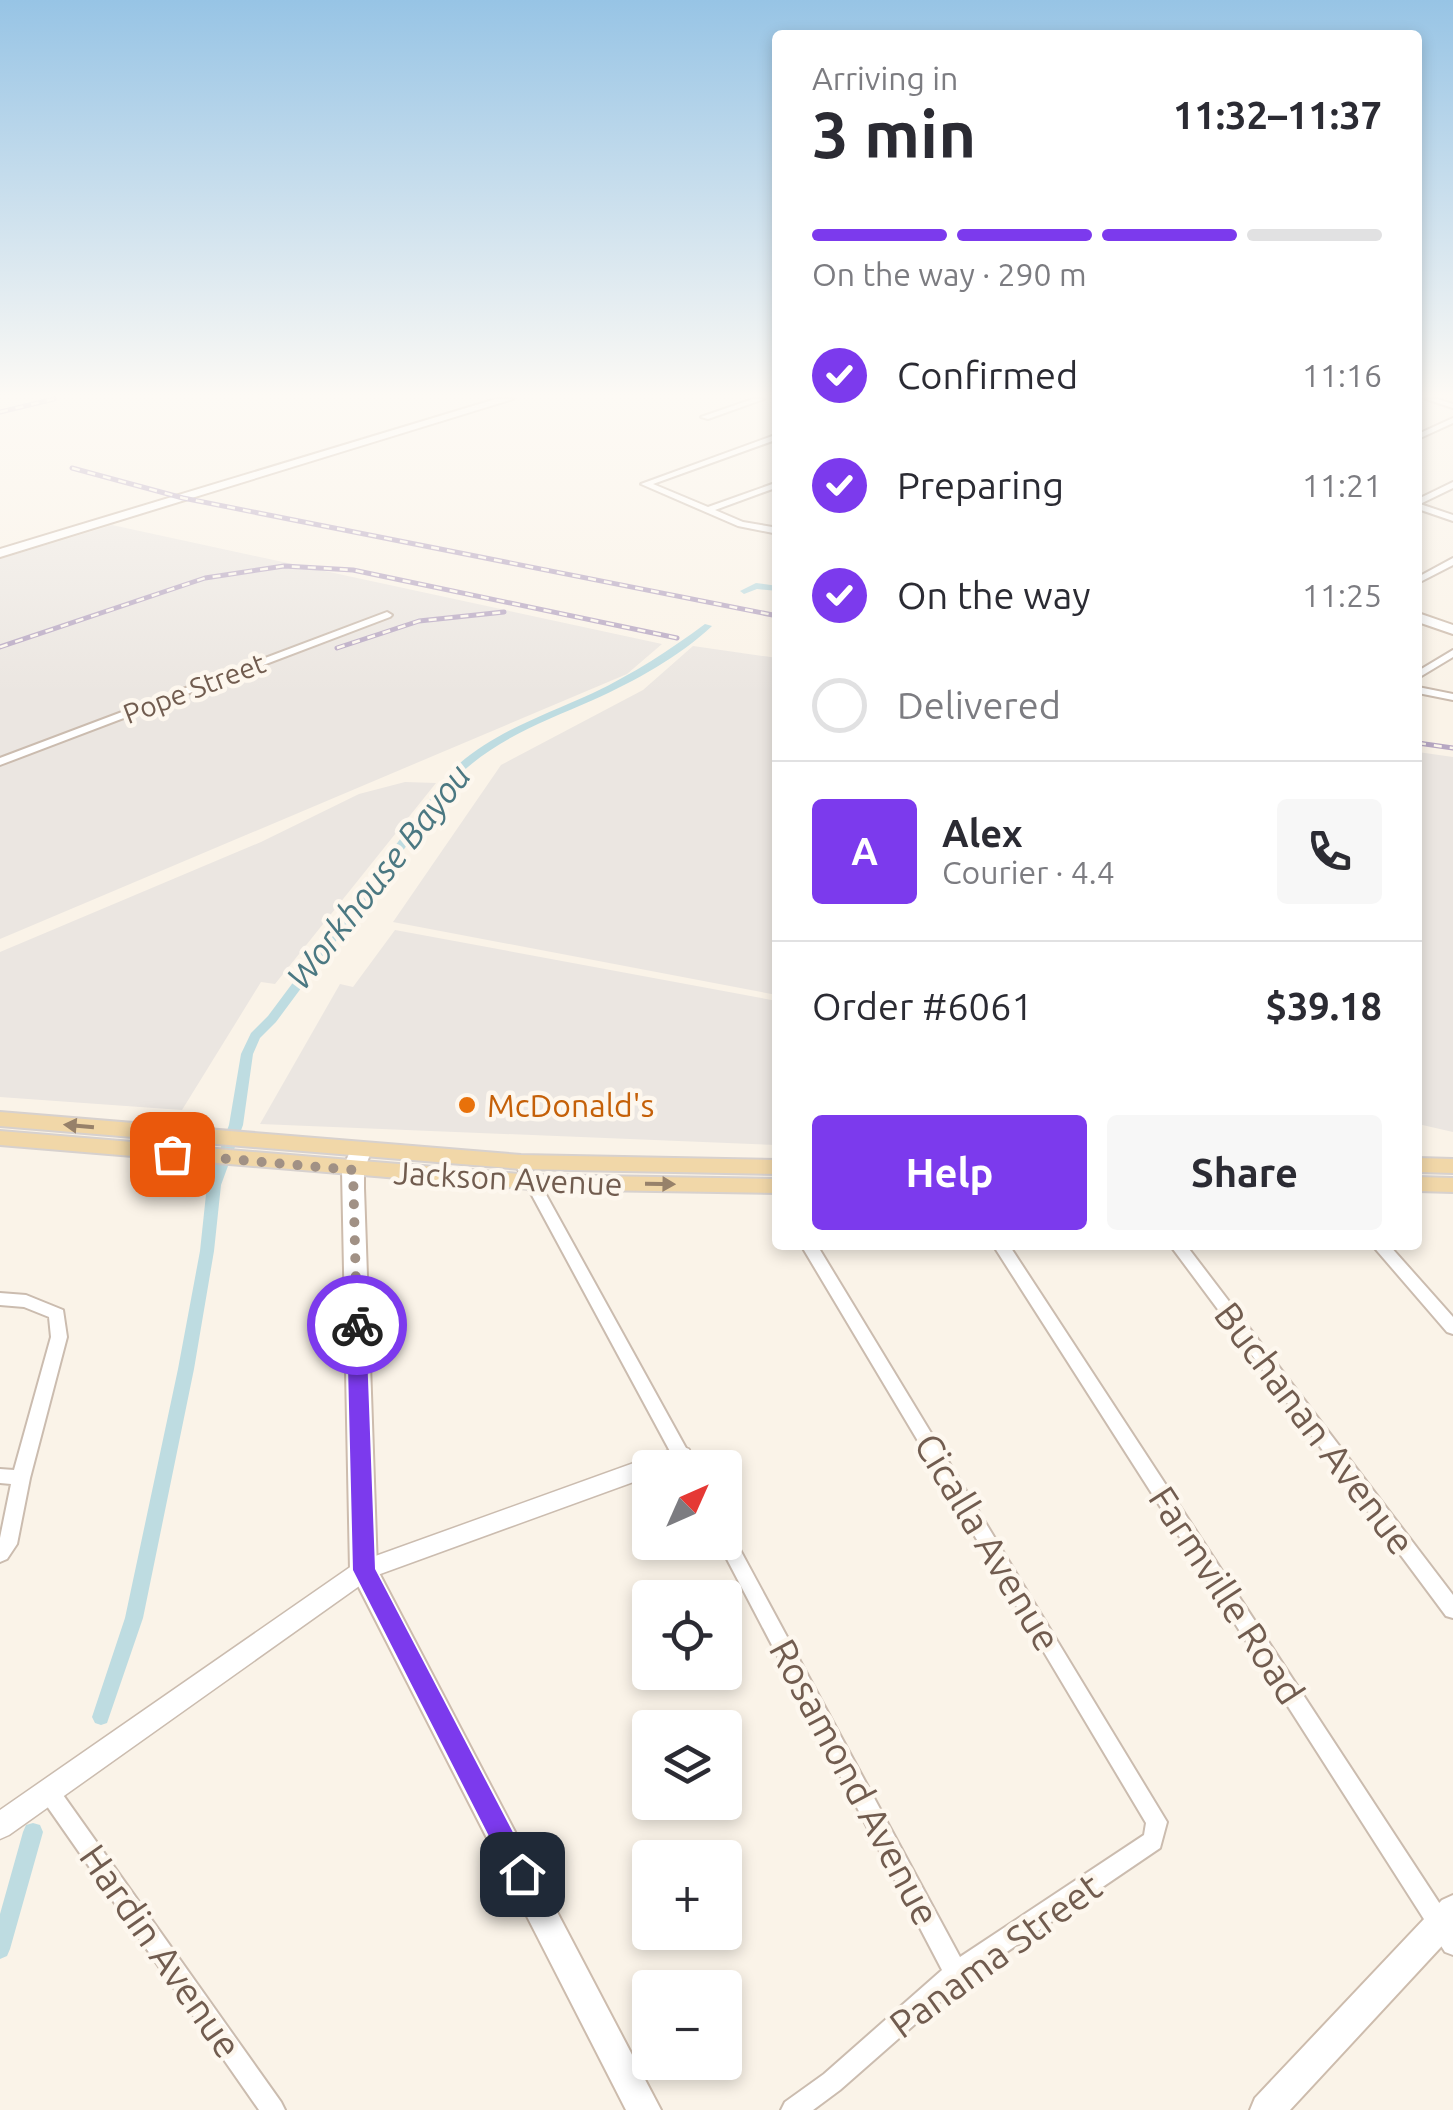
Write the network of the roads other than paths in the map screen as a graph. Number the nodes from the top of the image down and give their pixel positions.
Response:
1 (183, 497) edge
2 (678, 497) edge
3 (742, 497) edge
4 (1422, 506) edge
5 (708, 510) junction
6 (1453, 518) edge
7 (772, 529) edge
8 (0, 553) edge
9 (1453, 561) edge
10 (1422, 578) edge
11 (388, 615) dead end
12 (1422, 618) edge
13 (1453, 630) edge
14 (1453, 653) edge
15 (1422, 670) edge
16 (1422, 691) edge
17 (1453, 697) edge
18 (0, 762) edge
19 (0, 1119) edge
20 (0, 1138) edge
21 (208, 1147) junction
22 (357, 1161) junction
23 (1422, 1165) edge
24 (1453, 1166) edge
25 (526, 1172) junction
26 (772, 1180) edge
27 (1422, 1184) edge
28 (1453, 1185) edge
29 (812, 1250) edge
30 (1005, 1250) edge
31 (1182, 1250) edge
32 (1384, 1250) edge
33 (0, 1299) edge
34 (1453, 1328) edge
35 (678, 1450) edge
36 (0, 1476) edge
37 (21, 1478) junction
38 (632, 1479) edge
39 (0, 1554) edge
40 (737, 1560) edge
41 (364, 1570) junction
42 (1453, 1610) edge
43 (49, 1792) junction
44 (0, 1826) edge
45 (1153, 1840) joint
46 (1449, 1926) edge
47 (956, 1973) junction
48 (274, 2110) edge
49 (644, 2110) edge
50 (793, 2110) edge
51 (1267, 2110) edge

1 - 8 main road
2 - 5 street
3 - 5 street
4 - 6 street
5 - 7 street
9 - 10 street
11 - 18 street, Pope Street
12 - 13 main road
14 - 15 street
16 - 17 street
21 -> 19 main road, Jackson Avenue
20 - 21 main road, Jackson Avenue
21 - 22 main road, Jackson Avenue
22 - 25 main road, Jackson Avenue
22 - 41 main road
23 - 24 main road
25 - 26 main road, Jackson Avenue
25 - 35 street
27 - 28 main road
29 - 45 street, Cicalla Avenue
30 - 46 street, Farmville Road
31 - 42 street, Buchanan Avenue
32 - 34 street
33 - 37 street
36 - 37 street
37 - 39 street
38 - 41 street
40 - 47 street, Rosamond Avenue
41 - 43 street
41 - 49 main road
43 - 44 street
43 - 48 street, Hardin Avenue
45 - 47 street, Panama Street
46 - 51 main road
47 - 50 street, Panama Street

